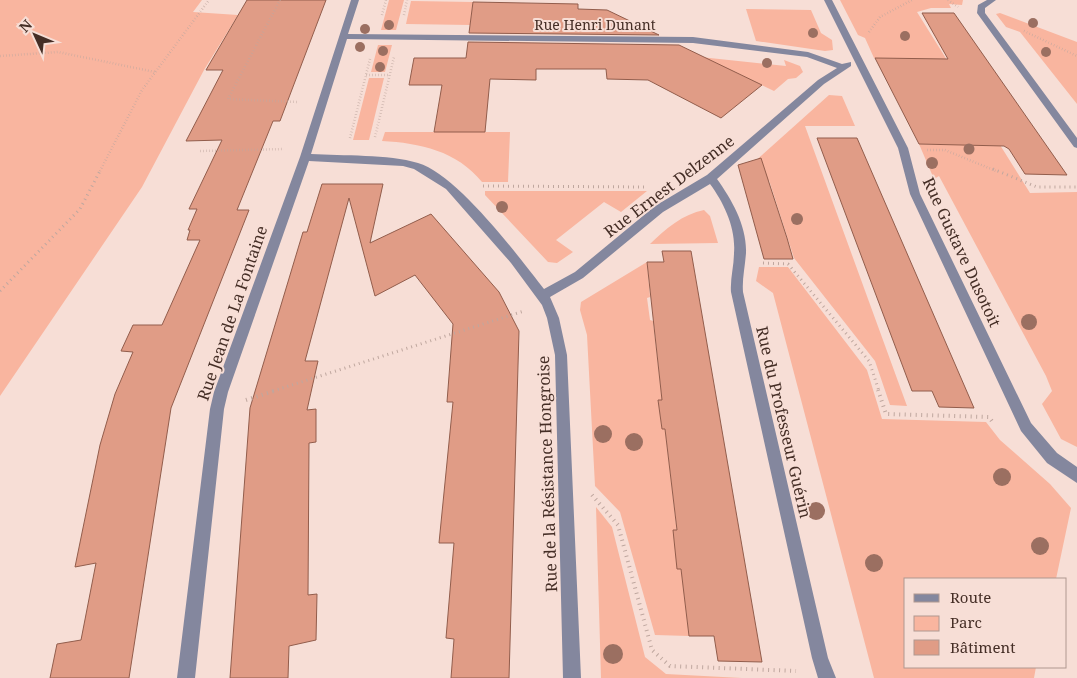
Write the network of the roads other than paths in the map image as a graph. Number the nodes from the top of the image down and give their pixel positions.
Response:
1 (355, 0) edge
2 (828, 0) edge
3 (992, 0) edge
4 (344, 36) junction
5 (857, 59) junction
6 (842, 67) junction
7 (1077, 145) edge
8 (307, 152) junction
9 (711, 178) junction
10 (545, 300) junction
11 (1077, 476) edge
12 (186, 678) edge
13 (572, 678) edge
14 (827, 678) edge

1 - 4 street, Rue Jean de La Fontaine
2 - 5 street, Rue Gustave Dusotoit
3 - 7 street
4 - 6 street, Rue Henri Dunant
4 - 8 street, Rue Jean de La Fontaine
5 - 6 street, Rue Ernest Delzenne
5 - 11 street, Rue Gustave Dusotoit
6 - 9 street, Rue Ernest Delzenne
8 - 10 street, Rue de la Résistance Hongroise
8 - 12 street, Rue Jean de La Fontaine
9 - 10 street, Rue Ernest Delzenne
9 - 14 street, Rue du Professeur Guérin
10 - 13 street, Rue de la Résistance Hongroise

